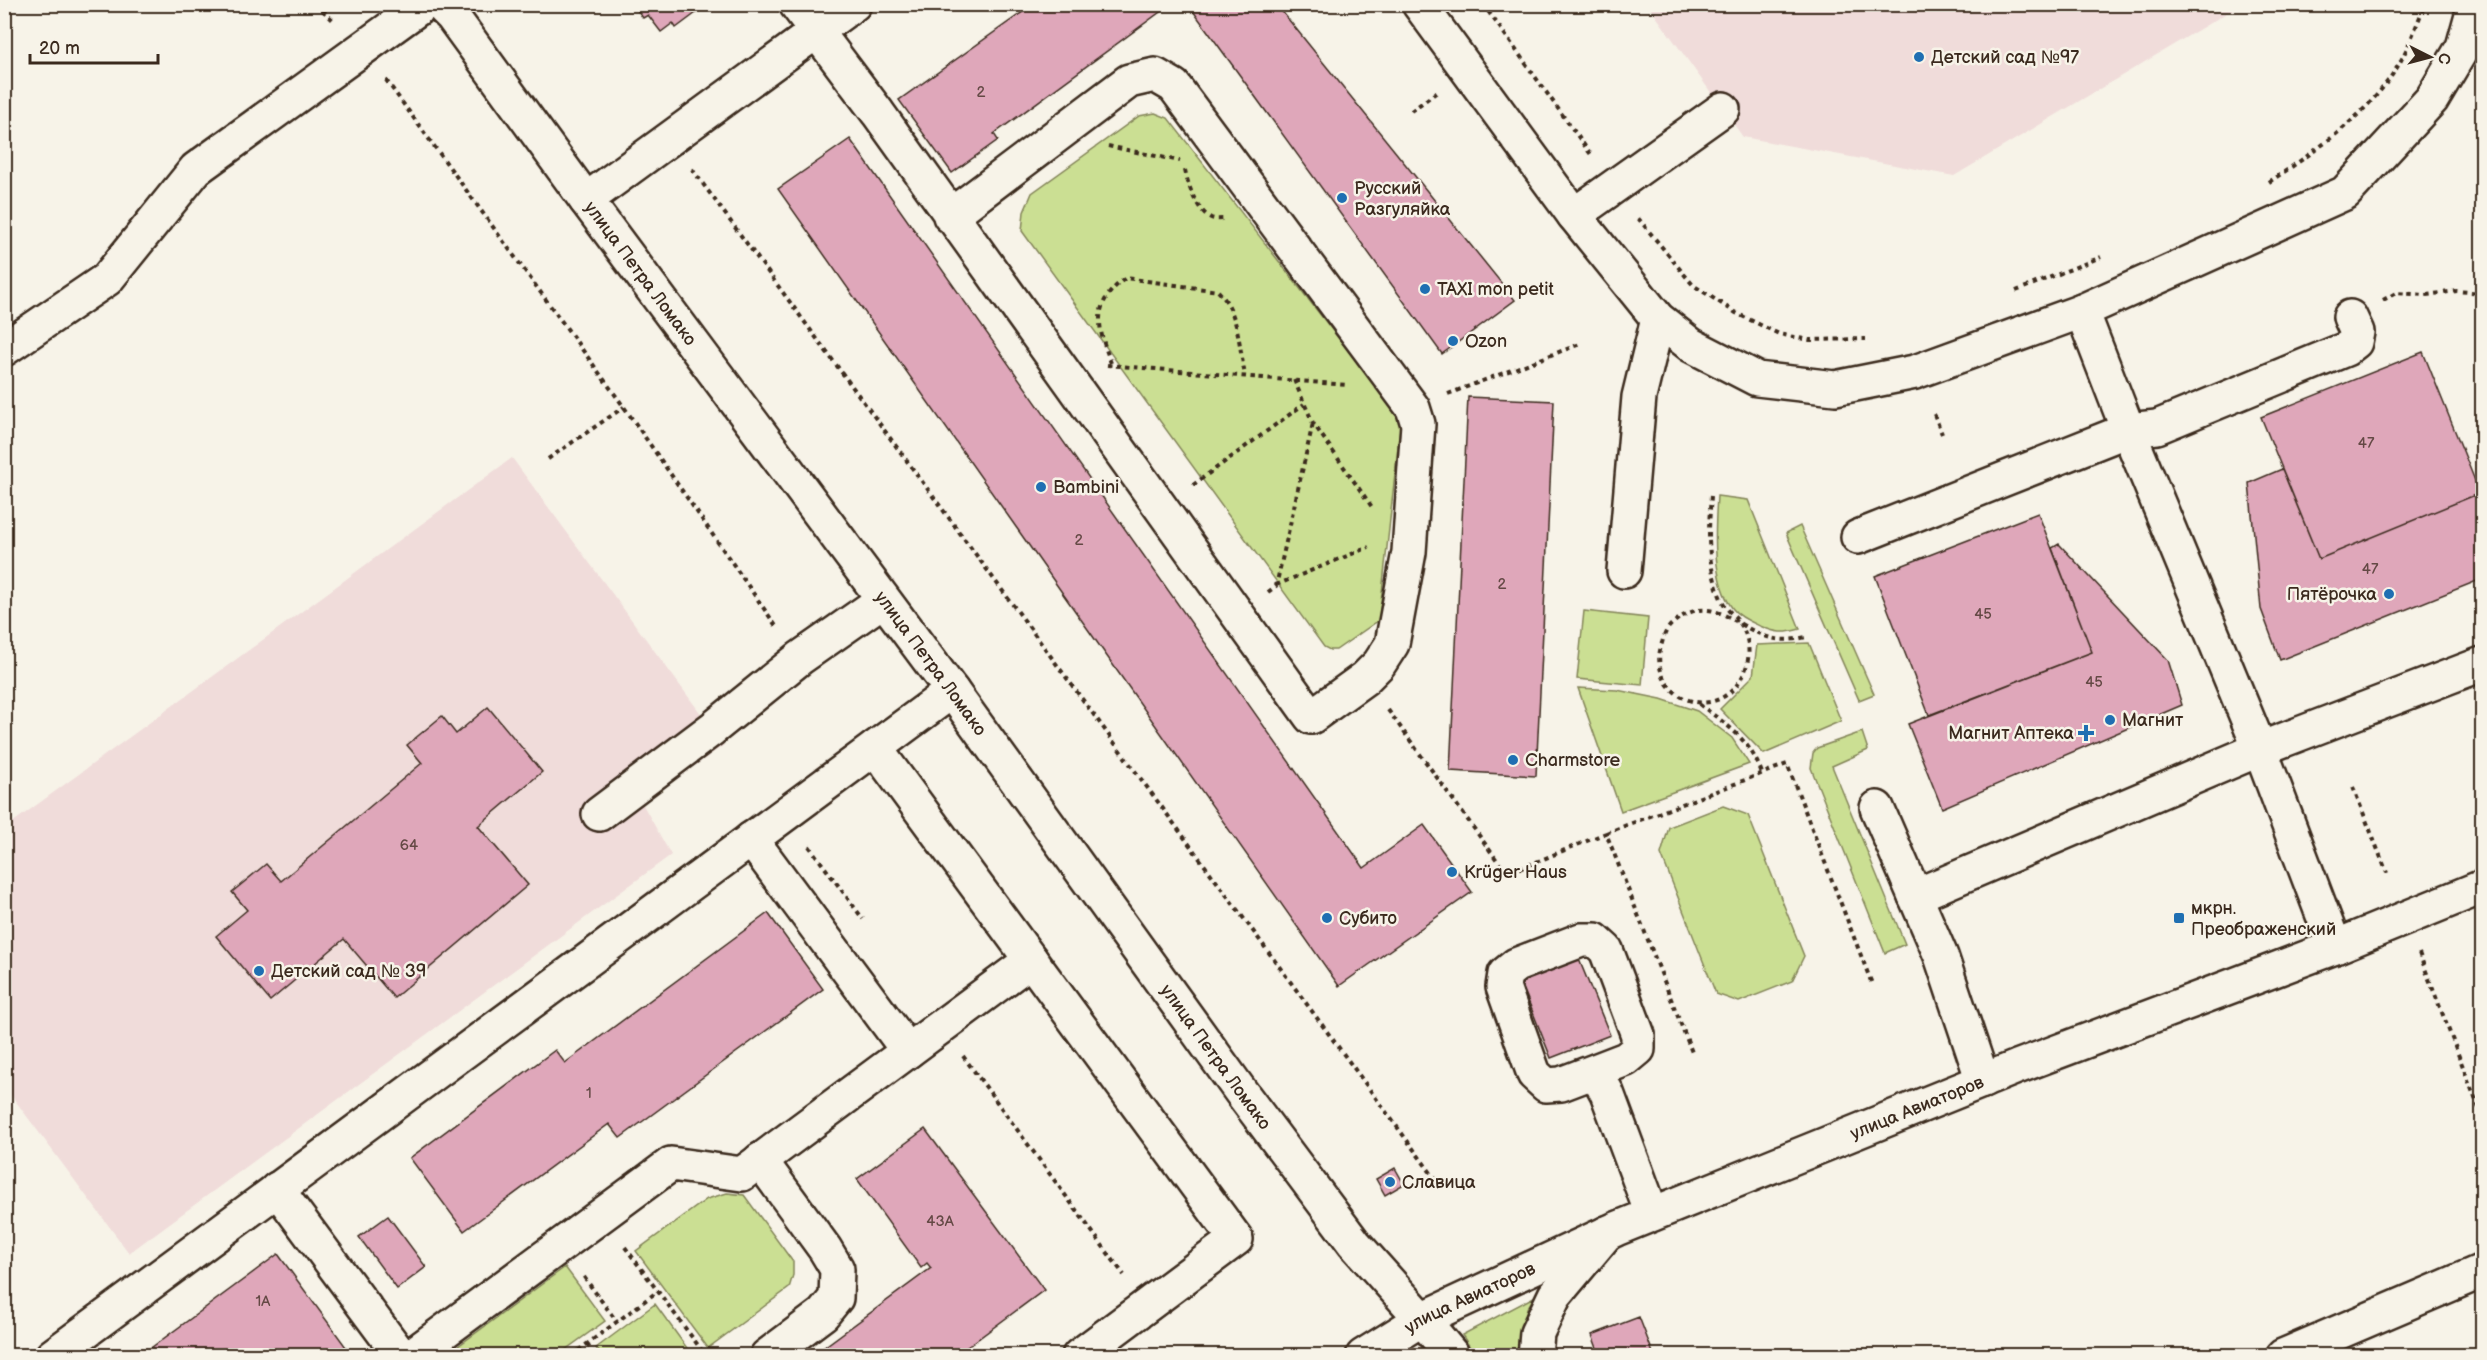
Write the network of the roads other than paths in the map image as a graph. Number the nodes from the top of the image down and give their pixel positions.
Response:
1 (424, 4) edge
2 (440, 4) edge
3 (796, 4) edge
4 (854, 4) edge
5 (1419, 4) edge
6 (2475, 4) edge
7 (816, 33) junction
8 (1723, 109) dead end
9 (586, 201) junction
10 (1574, 215) junction
11 (950, 216) junction
12 (2082, 311) junction
13 (2350, 317) road end
14 (1658, 319) junction
15 (4, 350) edge
16 (2128, 430) junction
17 (1858, 537) dead end
18 (1624, 571) dead end
19 (883, 600) junction
20 (2482, 664) edge
21 (952, 691) junction
22 (875, 748) junction
23 (2260, 749) junction
24 (1877, 808) dead end
25 (599, 814) dead end
26 (751, 838) junction
27 (2482, 887) edge
28 (1916, 896) junction
29 (2335, 947) junction
30 (1031, 960) junction
31 (908, 1052) junction
32 (1595, 1071) junction
33 (1983, 1081) junction
34 (760, 1160) junction
35 (277, 1189) junction
36 (1652, 1214) junction
37 (1607, 1233) junction
38 (2482, 1271) edge
39 (1422, 1319) junction
40 (52, 1356) edge
41 (401, 1356) edge
42 (411, 1356) edge
43 (767, 1356) edge
44 (1079, 1356) edge
45 (1363, 1356) edge
46 (1453, 1356) edge
47 (1535, 1356) edge
48 (2283, 1356) edge

1 - 15 street
2 - 9 street, улица Петра Ломако
3 - 7 street
4 - 7 street
5 - 10 street
6 - 12 street
7 - 9 street
7 - 11 street
8 - 10 street
9 - 19 street, улица Петра Ломако
10 - 14 street
11 - 11 street
12 - 14 street
12 - 16 street
13 - 16 street
14 - 18 street
16 - 17 street
16 - 23 street
19 - 21 street, улица Петра Ломако
19 - 25 street
20 - 23 street
21 - 22 street
21 - 39 street, улица Петра Ломако
22 - 26 street
22 - 30 street
23 - 28 street
23 - 29 street
24 - 28 street
26 - 31 street
26 - 35 street
27 - 29 street, улица Авиаторов
28 - 33 street
29 - 33 street, улица Авиаторов
30 - 31 street
30 - 44 street
31 - 34 street
32 - 32 street
32 - 36 street
33 - 36 street, улица Авиаторов
34 - 42 street
34 - 43 street
35 - 40 street
35 - 41 street
36 - 37 street, улица Авиаторов
37 - 39 street, улица Авиаторов
37 - 47 street
38 - 48 street
39 - 45 street, улица Авиаторов
39 - 46 street, улица Петра Ломако

